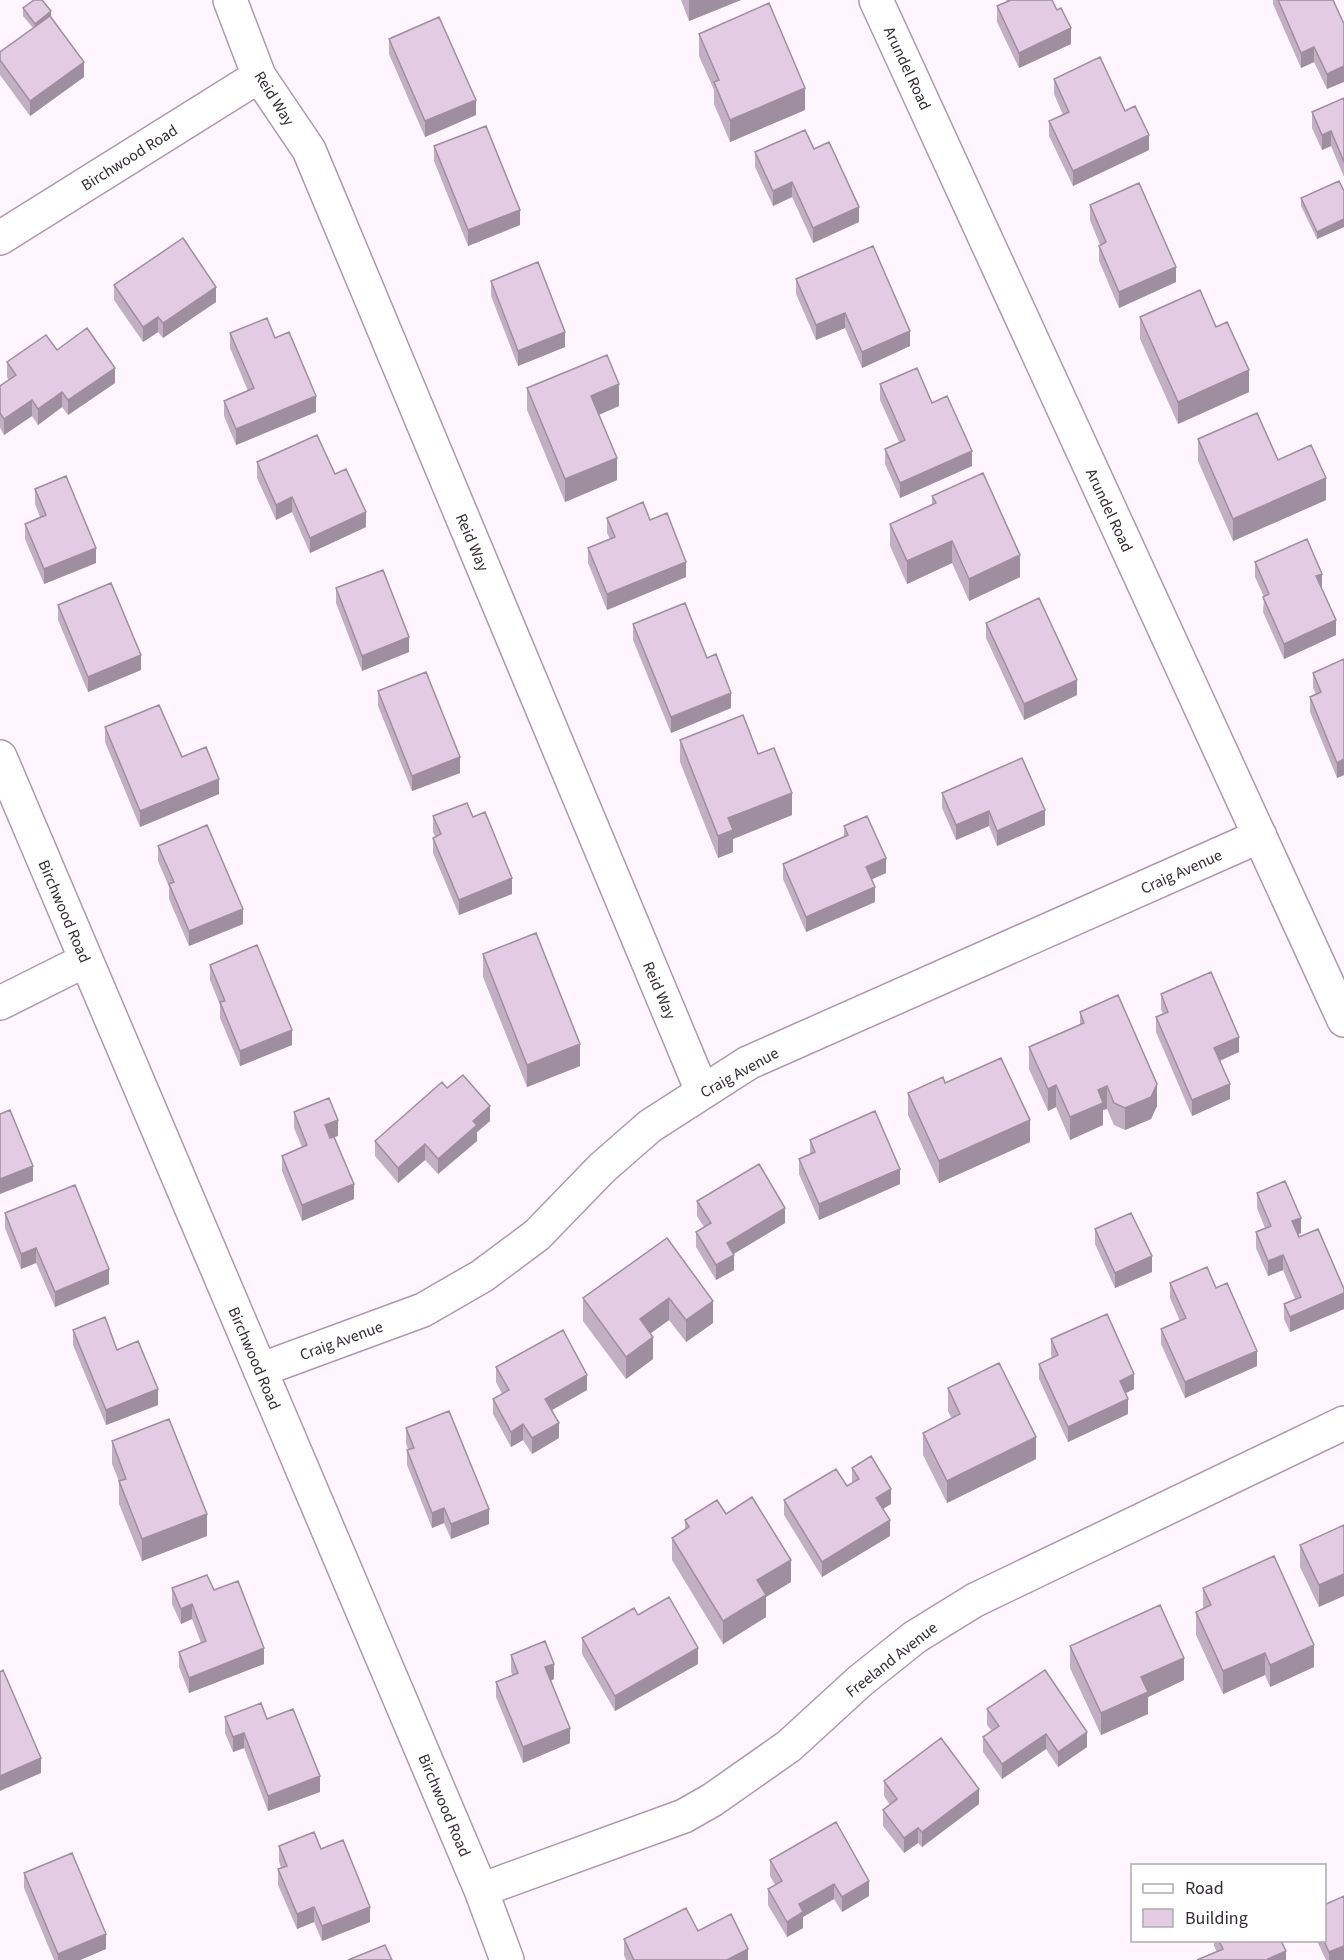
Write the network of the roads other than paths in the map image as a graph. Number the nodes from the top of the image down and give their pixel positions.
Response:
1 (230, 0) edge
2 (876, 0) edge
3 (259, 76) junction
4 (0, 238) edge
5 (0, 757) edge
6 (1260, 836) junction
7 (86, 960) junction
8 (0, 1003) edge
9 (1344, 1020) edge
10 (702, 1091) junction
11 (260, 1370) junction
12 (1344, 1423) edge
13 (481, 1890) junction
14 (507, 1960) edge

1 - 3 street, Reid Way
2 - 6 street, Arundel Road
3 - 4 street, Birchwood Road
3 - 10 street, Reid Way
5 - 7 street, Birchwood Road
6 - 9 street, Arundel Road
6 - 10 street, Craig Avenue
7 - 8 street
7 - 11 street, Birchwood Road
10 - 11 street, Craig Avenue
11 - 13 street, Birchwood Road
12 - 13 street, Freeland Avenue
13 - 14 street, Birchwood Road

